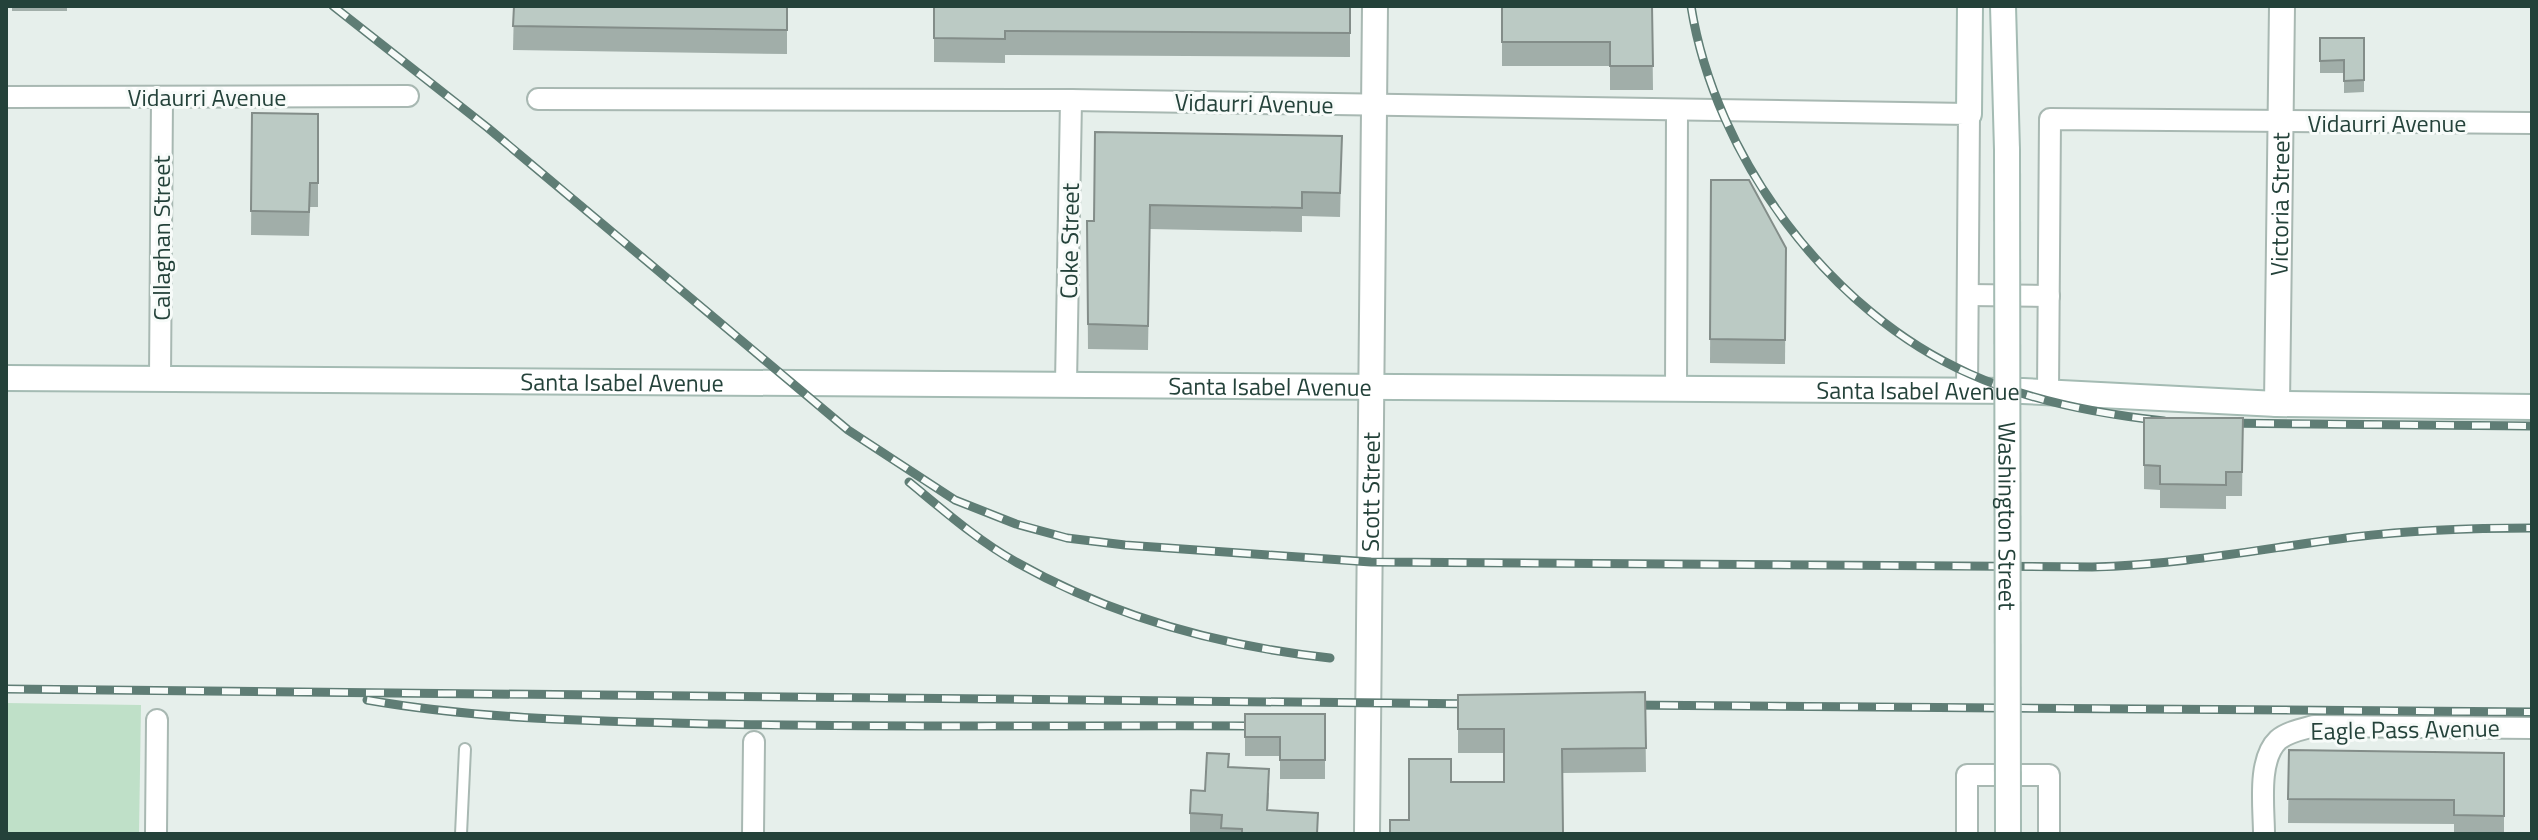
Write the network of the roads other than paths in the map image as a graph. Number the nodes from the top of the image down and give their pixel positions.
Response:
1 (1375, 6) edge
2 (1970, 6) edge
3 (2003, 6) edge
4 (2282, 6) edge
5 (408, 96) dead end
6 (6, 97) edge
7 (162, 98) junction
8 (538, 99) dead end
9 (1071, 100) junction
10 (1375, 104) junction
11 (1677, 112) junction
12 (1969, 114) junction
13 (2280, 123) junction
14 (2532, 123) edge
15 (1969, 295) junction
16 (2049, 296) junction
17 (6, 378) edge
18 (160, 378) junction
19 (1066, 383) junction
20 (1372, 387) junction
21 (1676, 389) junction
22 (1967, 391) junction
23 (2048, 392) junction
24 (2277, 404) junction
25 (2532, 407) edge
26 (157, 720) dead end
27 (2532, 728) edge
28 (754, 742) dead end
29 (465, 749) dead end
30 (156, 834) edge
31 (461, 834) edge
32 (753, 834) edge
33 (1367, 834) edge
34 (1967, 834) edge
35 (2008, 834) edge
36 (2049, 834) edge
37 (2264, 834) edge

1 - 10 main road, Scott Street
2 - 12 main road
3 - 35 main road, Washington Street, bridge
4 - 13 main road, Victoria Street
5 - 7 street, Vidaurri Avenue
6 - 7 street, Vidaurri Avenue
7 - 18 street, Callaghan Street
8 - 9 street, Vidaurri Avenue
9 - 10 street, Vidaurri Avenue
9 - 19 street, Coke Street
10 - 11 street, Vidaurri Avenue
10 - 20 main road, Scott Street
11 - 12 street, Vidaurri Avenue
11 - 21 street
12 - 15 street
13 - 14 street, Vidaurri Avenue
13 - 16 street, Vidaurri Avenue
13 - 24 main road, Victoria Street
15 - 16 street
15 - 22 street
16 - 23 street
17 - 18 main road, Santa Isabel Avenue
18 - 19 main road, Santa Isabel Avenue
19 - 20 main road, Santa Isabel Avenue
20 - 21 main road, Santa Isabel Avenue
20 - 33 main road, Scott Street
21 - 22 main road, Santa Isabel Avenue
22 - 23 main road, Santa Isabel Avenue
23 - 24 main road, Santa Isabel Avenue
24 - 25 main road, Santa Isabel Avenue
26 - 30 street
27 - 37 street, Eagle Pass Avenue
28 - 32 street
29 - 31 lane
34 - 36 street

